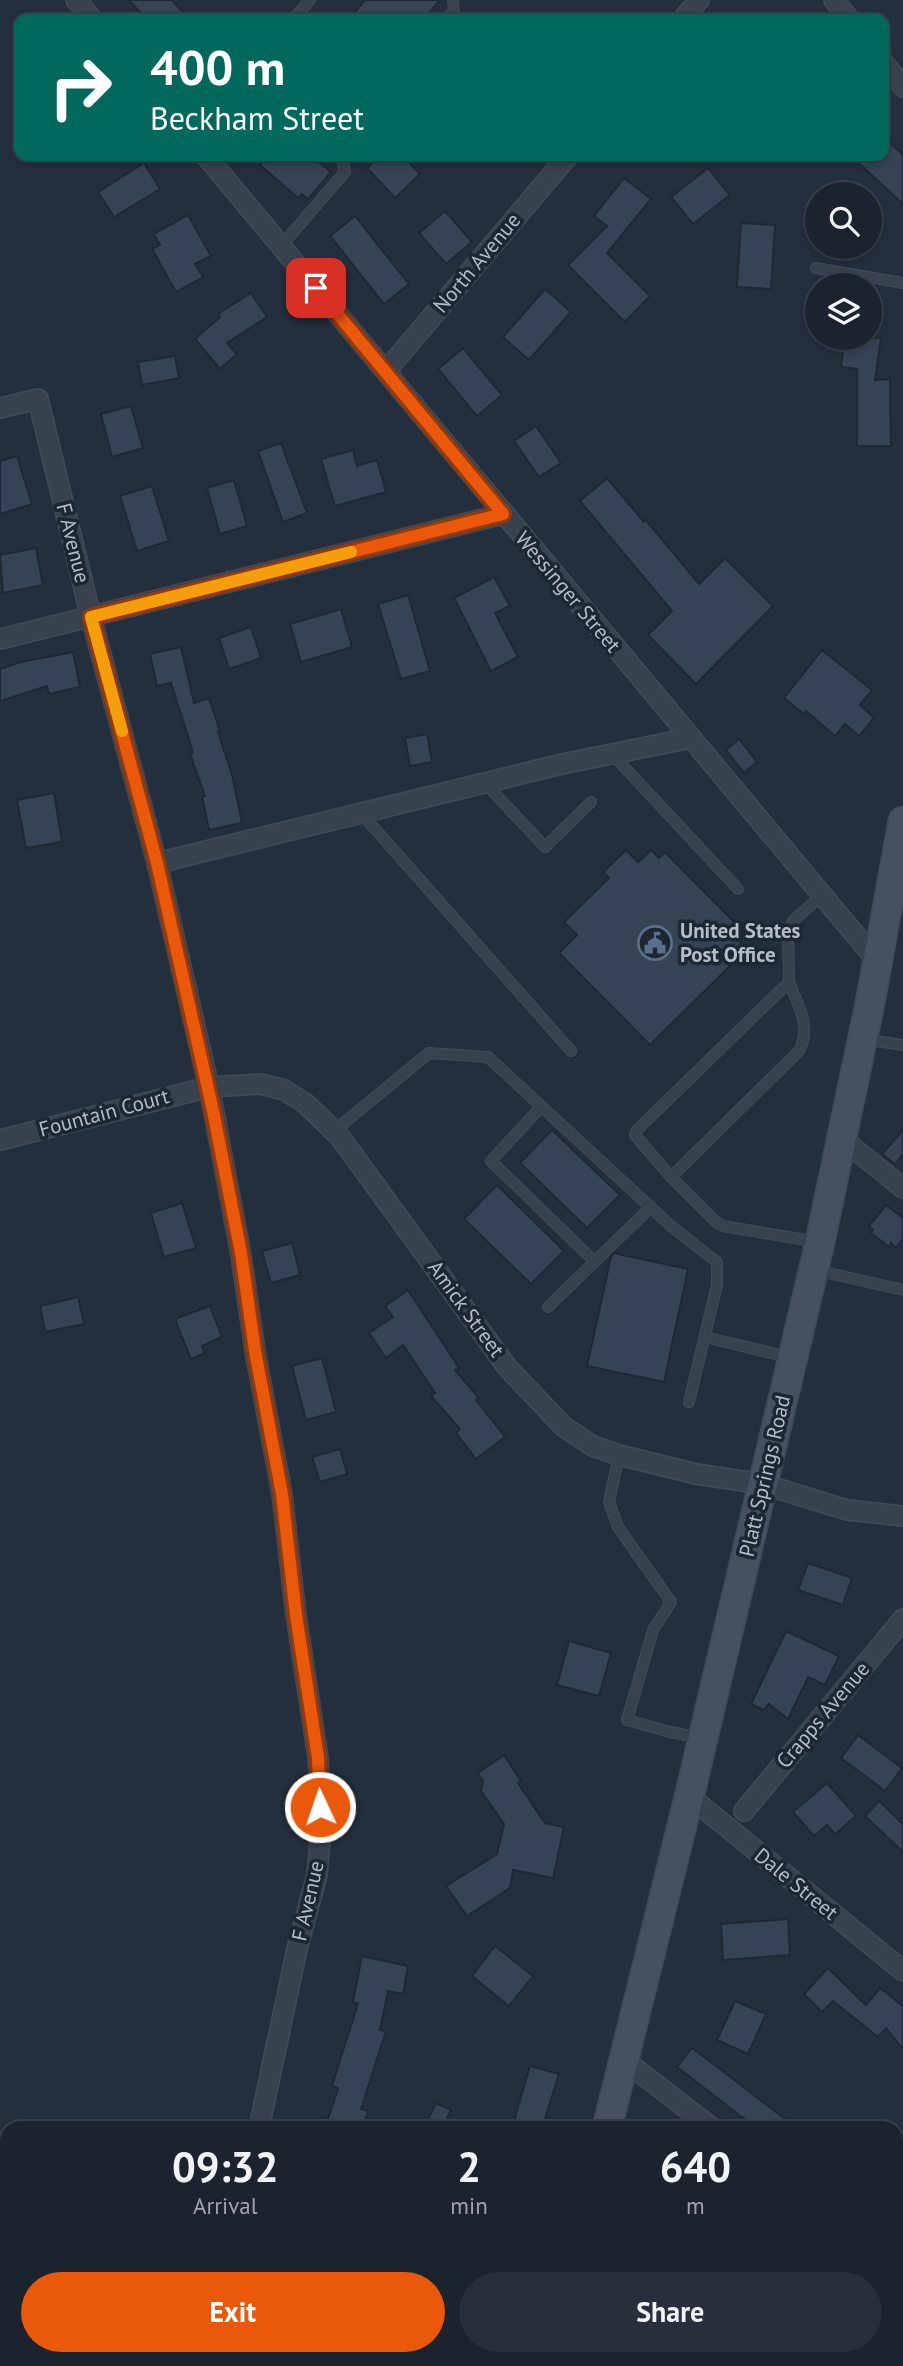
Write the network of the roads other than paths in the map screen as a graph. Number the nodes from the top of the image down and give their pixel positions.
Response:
1 (76, 0) edge
2 (310, 0) edge
3 (699, 0) edge
4 (834, 0) edge
5 (88, 14) edge
6 (297, 14) edge
7 (687, 14) edge
8 (845, 14) edge
9 (889, 69) edge
10 (903, 87) edge
11 (210, 161) edge
12 (342, 161) edge
13 (564, 161) edge
14 (281, 246) junction
15 (816, 268) dead end
16 (903, 283) edge
17 (386, 371) junction
18 (0, 408) edge
19 (503, 514) junction
20 (91, 617) junction
21 (0, 639) edge
22 (691, 738) junction
23 (612, 754) junction
24 (484, 783) junction
25 (591, 802) dead end
26 (360, 812) junction
27 (903, 821) edge
28 (157, 863) junction
29 (738, 888) dead end
30 (822, 895) junction
31 (878, 962) junction
32 (789, 982) junction
33 (863, 1039) junction
34 (903, 1045) edge
35 (571, 1051) dead end
36 (209, 1087) junction
37 (542, 1106) junction
38 (334, 1130) junction
39 (842, 1139) junction
40 (0, 1140) edge
41 (670, 1177) junction
42 (903, 1188) edge
43 (651, 1207) junction
44 (820, 1242) junction
45 (594, 1261) junction
46 (813, 1269) junction
47 (903, 1290) edge
48 (548, 1307) dead end
49 (705, 1337) junction
50 (792, 1358) junction
51 (689, 1402) dead end
52 (619, 1455) junction
53 (763, 1484) junction
54 (903, 1516) edge
55 (903, 1619) edge
56 (703, 1738) junction
57 (689, 1796) junction
58 (744, 1811) dead end
59 (903, 1971) edge
60 (624, 2060) junction
61 (261, 2121) edge
62 (609, 2121) edge
63 (703, 2121) edge

1 - 5 street
2 - 6 lane
3 - 7 street
4 - 8 street
9 - 10 street
11 - 14 street, Wessinger Street
12 - 14 lane
13 - 17 street, North Avenue
14 - 17 street, Wessinger Street
15 - 16 lane
17 - 19 street, Wessinger Street
18 - 20 street, F Avenue
19 - 20 street
19 - 22 street, Wessinger Street
20 - 21 street
20 - 28 street, F Avenue
22 - 23 street
22 - 30 street, Wessinger Street
23 - 24 street
23 - 29 lane
24 - 25 lane
24 - 26 street
26 - 28 street
26 - 35 lane
27 - 31 main road, Platt Springs Road
28 - 36 street, F Avenue
30 - 31 street, Wessinger Street
30 - 32 lane
31 - 33 main road, Platt Springs Road
32 - 41 lane
32 - 41 lane
33 - 34 lane
33 - 39 main road, Platt Springs Road
36 - 38 street, Amick Street
36 - 40 street, Fountain Court
36 - 61 street, F Avenue
37 - 38 lane
37 - 43 lane
37 - 45 lane
38 - 52 street, Amick Street
39 - 42 street
39 - 44 main road, Platt Springs Road
41 - 44 lane
43 - 45 lane
43 - 49 lane
44 - 46 main road, Platt Springs Road
45 - 48 lane
46 - 47 lane
46 - 50 main road, Platt Springs Road
49 - 50 lane
49 - 51 lane
50 - 53 main road, Platt Springs Road
52 - 53 street, Amick Street
52 - 56 lane
53 - 54 street
53 - 56 main road, Platt Springs Road
55 - 58 street, Crapps Avenue
56 - 57 main road, Platt Springs Road
57 - 59 street, Dale Street
57 - 60 main road, Platt Springs Road
60 - 62 main road, Platt Springs Road
60 - 63 street

